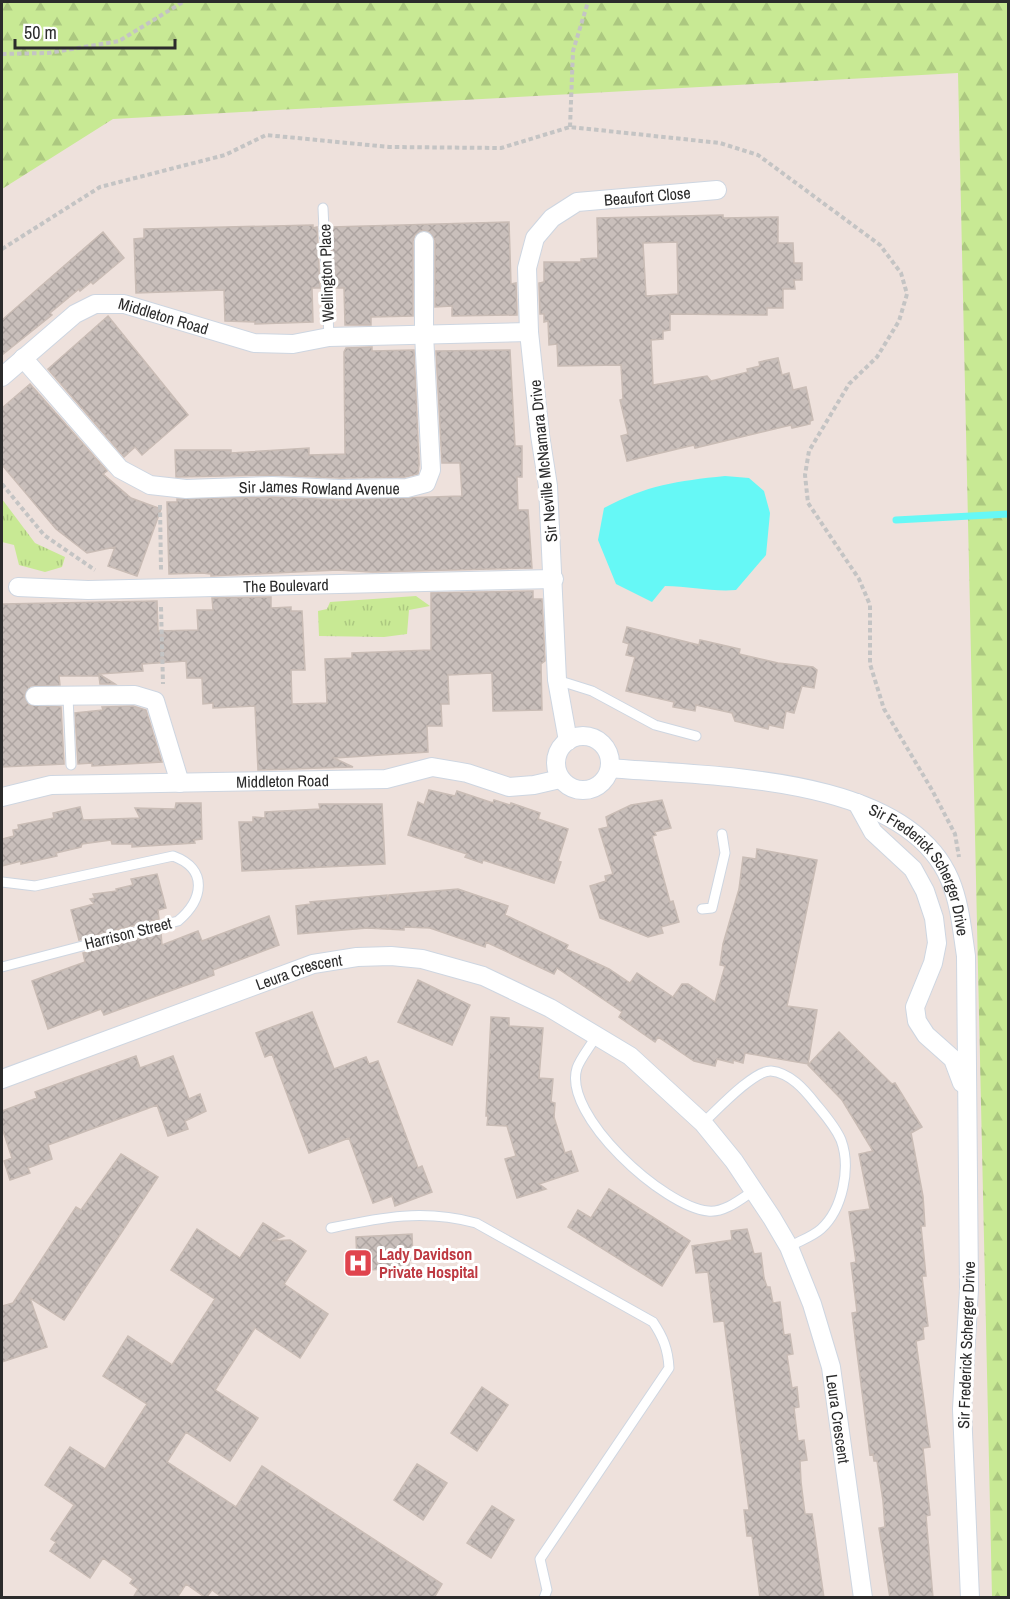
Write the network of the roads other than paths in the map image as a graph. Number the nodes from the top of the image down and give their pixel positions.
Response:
1 (717, 190) dead end
2 (578, 202) joint
3 (323, 208) dead end
4 (424, 241) dead end
5 (529, 332) junction
6 (424, 334) junction
7 (329, 338) junction
8 (23, 358) junction
9 (2, 377) edge
10 (554, 579) junction
11 (18, 587) dead end
12 (557, 680) junction
13 (35, 696) dead end
14 (68, 697) junction
15 (696, 736) dead end
16 (567, 741) junction
17 (71, 765) dead end
18 (610, 768) junction
19 (560, 779) junction
20 (180, 783) junction
21 (2, 797) edge
22 (857, 803) junction
23 (722, 834) dead end
24 (2, 882) edge
25 (702, 909) dead end
26 (2, 967) edge
27 (596, 1036) junction
28 (2, 1079) edge
29 (966, 1093) junction
30 (703, 1123) junction
31 (753, 1191) junction
32 (331, 1227) dead end
33 (789, 1247) junction
34 (544, 1598) edge
35 (862, 1598) edge
36 (970, 1598) edge

1 - 2 street, Beaufort Close
2 - 5 street, Sir Neville McNamara Drive
3 - 7 lane, Wellington Place
4 - 6 street, Sir James Rowland Avenue
5 - 6 street, Middleton Road
5 - 10 street, Sir Neville McNamara Drive
6 - 7 street, Middleton Road
6 - 8 street, Sir James Rowland Avenue
7 - 8 street, Middleton Road
8 - 9 street, Middleton Road
10 - 11 street, The Boulevard
10 - 12 street, Sir Neville McNamara Drive
12 - 15 lane
12 - 16 street, Sir Neville McNamara Drive
13 - 14 street
14 - 17 lane
14 - 20 street
16 - 18 street
16 - 19 street
18 - 19 street
18 - 22 street, Sir Frederick Scherger Drive
19 - 20 street, Middleton Road
20 - 21 street, Middleton Road
22 - 29 street, Sir Frederick Scherger Drive
22 - 29 street, Sir Frederick Scherger Drive
23 - 25 lane
24 - 26 lane, Harrison Street
27 - 28 street, Leura Crescent
27 - 30 street, Leura Crescent
27 - 31 lane
29 - 36 street, Sir Frederick Scherger Drive
30 - 31 street, Leura Crescent
30 - 33 lane
31 - 33 street, Leura Crescent
32 - 34 lane
33 - 35 street, Leura Crescent

